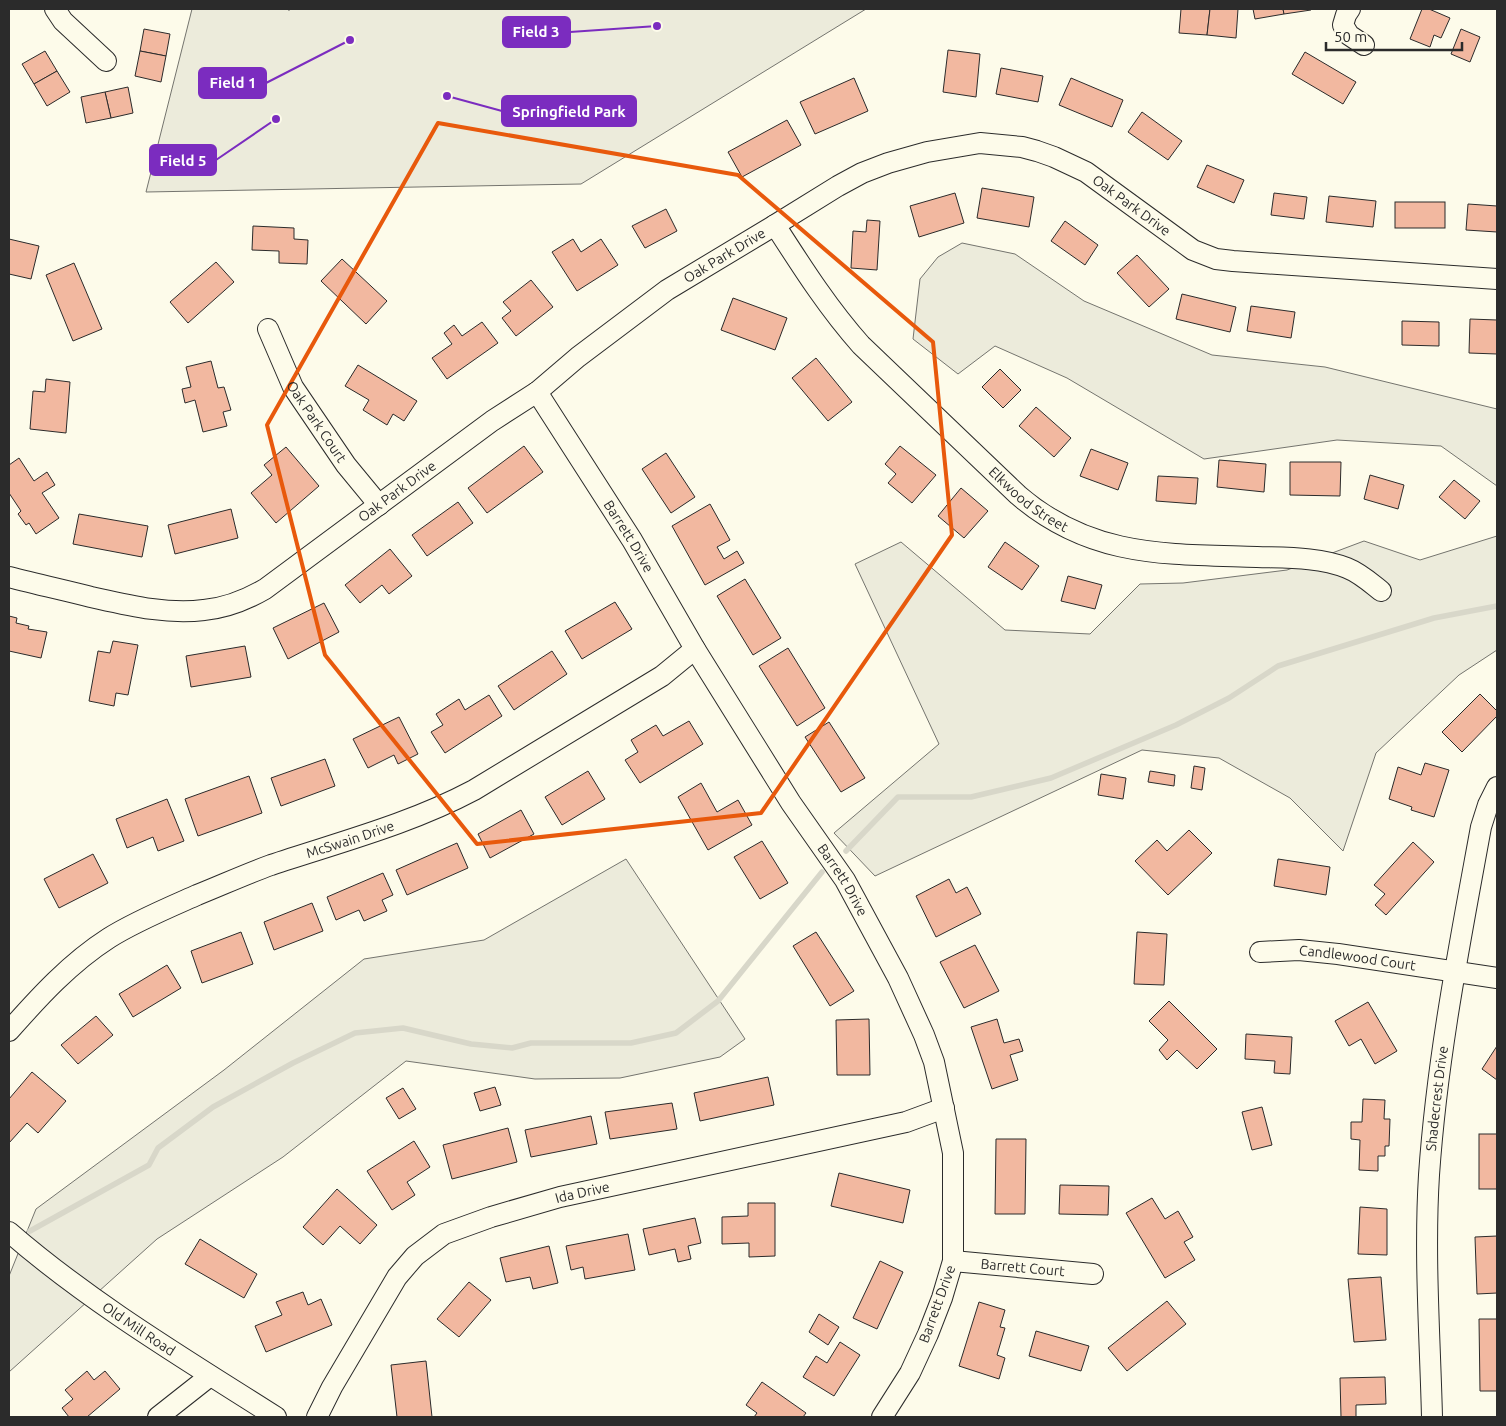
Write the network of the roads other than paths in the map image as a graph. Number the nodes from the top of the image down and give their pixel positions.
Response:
1 (55, 9) edge
2 (1350, 9) edge
3 (1364, 45) dead end
4 (106, 61) dead end
5 (775, 225) junction
6 (1497, 279) edge
7 (268, 329) dead end
8 (537, 392) junction
9 (379, 505) junction
10 (9, 578) edge
11 (1381, 591) dead end
12 (696, 649) junction
13 (1497, 787) edge
14 (1260, 952) dead end
15 (1454, 971) junction
16 (1497, 978) edge
17 (9, 1031) edge
18 (944, 1108) junction
19 (9, 1232) edge
20 (953, 1261) junction
21 (1093, 1274) dead end
22 (210, 1376) junction
23 (158, 1417) edge
24 (276, 1417) edge
25 (317, 1417) edge
26 (882, 1417) edge
27 (1432, 1417) edge

1 - 4 street
2 - 3 street
5 - 6 street, Oak Park Drive
5 - 8 street, Oak Park Drive
5 - 11 street, Elkwood Street
7 - 9 street, Oak Park Court
8 - 9 street, Oak Park Drive
8 - 12 street, Barrett Drive
9 - 10 street, Oak Park Drive
12 - 17 street, McSwain Drive
12 - 18 street, Barrett Drive
13 - 15 street, Shadecrest Drive
14 - 15 street, Candlewood Court
15 - 16 street, Candlewood Court
15 - 27 street, Shadecrest Drive
18 - 20 street, Barrett Drive
18 - 25 street, Ida Drive
19 - 22 street, Old Mill Road
20 - 21 street, Barrett Court
20 - 26 street, Barrett Drive
22 - 23 street
22 - 24 street, Old Mill Road

